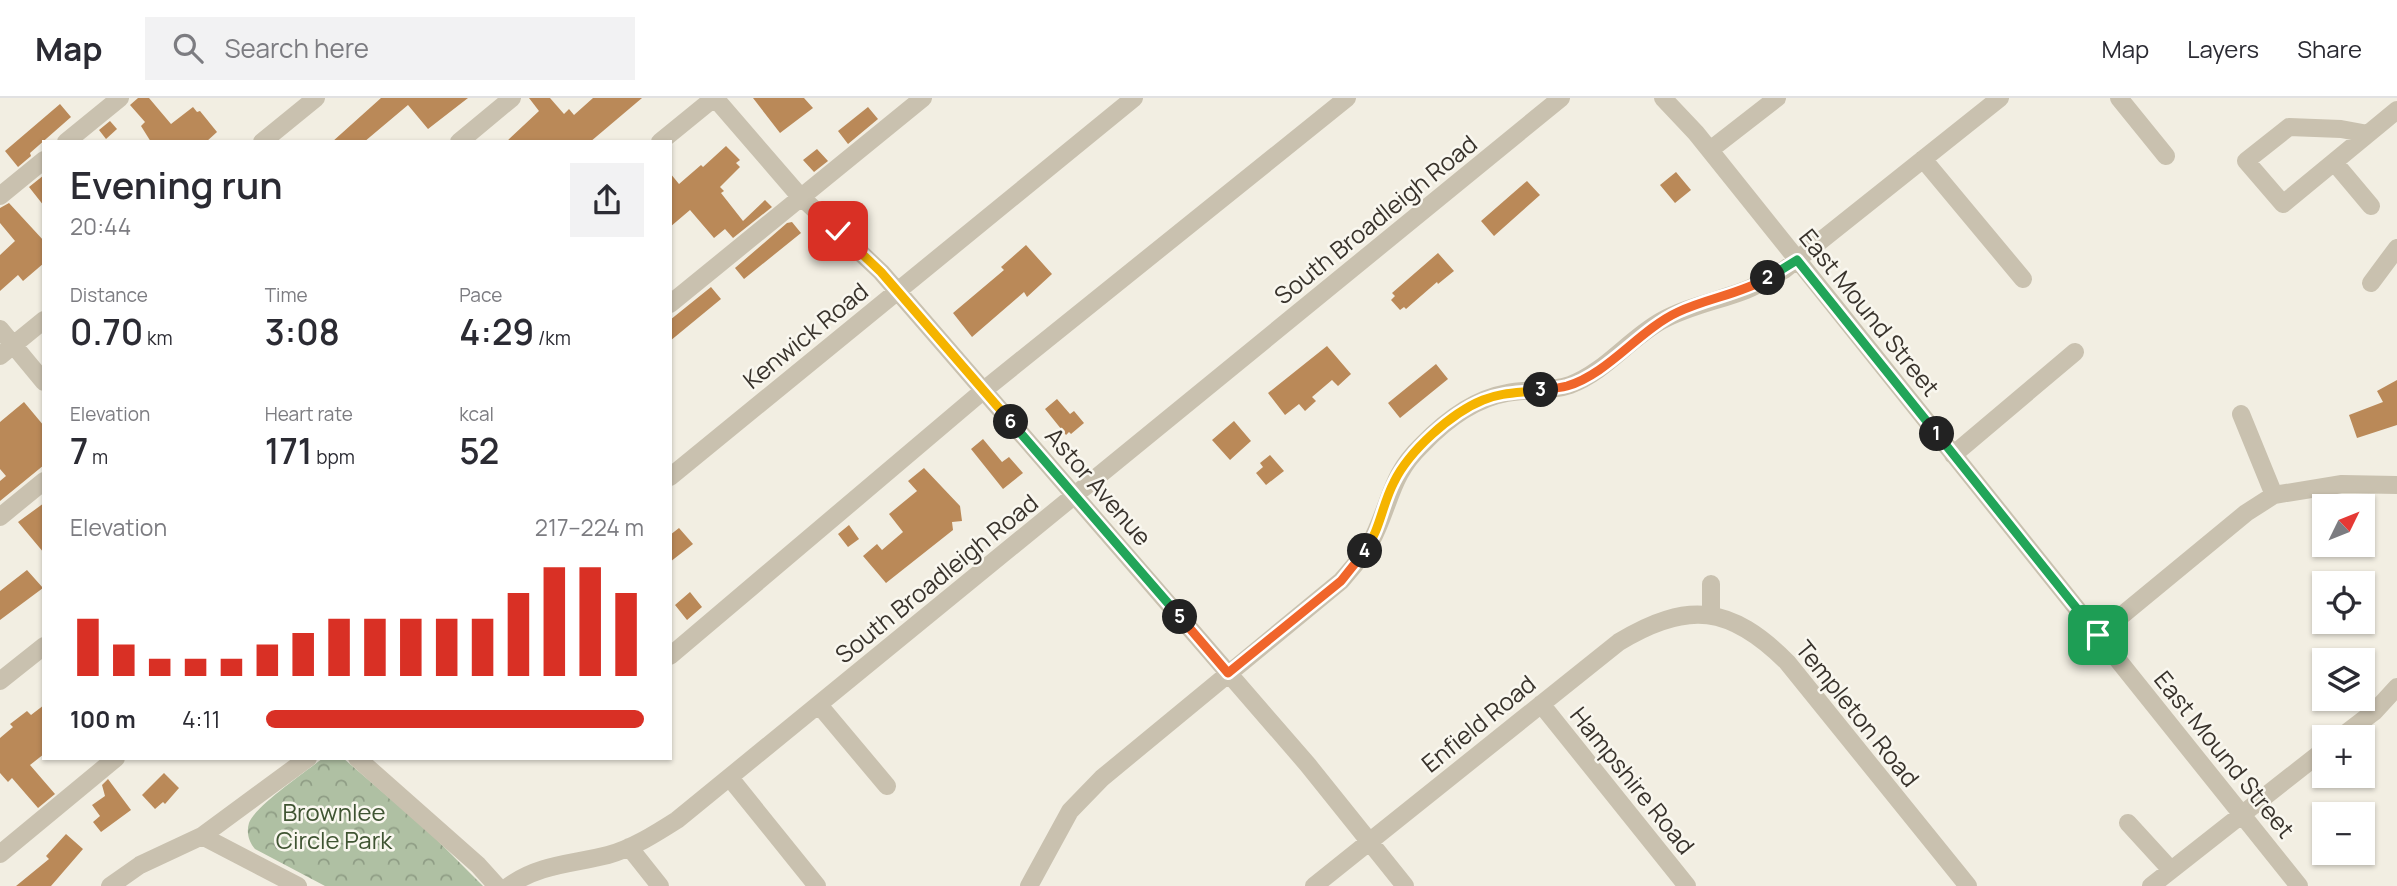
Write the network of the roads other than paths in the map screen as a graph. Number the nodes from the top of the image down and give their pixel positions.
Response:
1 (120, 98) edge
2 (316, 98) edge
3 (512, 98) edge
4 (714, 98) edge
5 (923, 98) edge
6 (1134, 98) edge
7 (1347, 98) edge
8 (1561, 98) edge
9 (1663, 98) edge
10 (1777, 98) edge
11 (2000, 98) edge
12 (2119, 98) edge
13 (2397, 110) edge
14 (2368, 134) junction
15 (68, 140) edge
16 (264, 140) edge
17 (461, 140) edge
18 (662, 140) edge
19 (1710, 150) junction
20 (2166, 156) dead end
21 (1923, 159) junction
22 (42, 162) edge
23 (2334, 162) junction
24 (0, 196) edge
25 (801, 197) junction
26 (2371, 206) dead end
27 (2397, 248) edge
28 (1797, 260) junction
29 (2024, 279) dead end
30 (2371, 283) dead end
31 (898, 291) junction
32 (672, 302) edge
33 (42, 322) edge
34 (0, 329) edge
35 (7, 351) edge
36 (2075, 352) dead end
37 (42, 380) edge
38 (984, 390) junction
39 (2241, 414) dead end
40 (1954, 455) junction
41 (672, 475) edge
42 (42, 483) edge
43 (2397, 485) edge
44 (2274, 495) junction
45 (1075, 496) junction
46 (0, 517) edge
47 (1712, 584) dead end
48 (1711, 615) junction
49 (1683, 616) joint
50 (2098, 635) junction
51 (42, 648) edge
52 (672, 654) edge
53 (1228, 673) junction
54 (0, 681) edge
55 (2397, 687) edge
56 (1541, 704) junction
57 (819, 705) junction
58 (2357, 725) edge
59 (114, 760) edge
60 (305, 760) edge
61 (358, 760) edge
62 (2312, 760) edge
63 (730, 778) junction
64 (887, 786) dead end
65 (2242, 815) junction
66 (2128, 823) dead end
67 (202, 836) junction
68 (1370, 842) junction
69 (629, 848) junction
70 (0, 854) edge
71 (2171, 870) junction
72 (110, 886) edge
73 (298, 886) edge
74 (497, 886) edge
75 (509, 886) edge
76 (660, 886) edge
77 (817, 886) edge
78 (1029, 886) edge
79 (1314, 886) edge
80 (1405, 886) edge
81 (1687, 886) edge
82 (1968, 886) edge
83 (2151, 886) edge
84 (2299, 886) edge

1 - 15 street
2 - 16 street
3 - 17 street
4 - 18 street
4 - 25 street, Astor Avenue
5 - 25 street
6 - 31 street, Kenwick Road
7 - 38 street
8 - 45 street, South Broadleigh Road
9 - 19 street, East Mound Street
10 - 19 street
11 - 21 street
12 - 20 street
13 - 14 street
14 - 23 street
14 - 23 street
19 - 28 street, East Mound Street
21 - 28 street
21 - 29 street
22 - 24 street
23 - 26 street
25 - 31 street, Astor Avenue
25 - 32 street
27 - 30 street
28 - 40 street, East Mound Street
28 - 53 street
31 - 38 street, Astor Avenue
31 - 41 street, Kenwick Road
33 - 35 street
34 - 35 street
35 - 37 street
36 - 40 street
38 - 45 street, Astor Avenue
38 - 52 street
39 - 44 street
40 - 50 street, East Mound Street
42 - 46 street
43 - 44 street
44 - 50 street
45 - 53 street, Astor Avenue
45 - 57 street, South Broadleigh Road
47 - 48 street
48 - 49 street, Templeton Road
48 - 82 street, Templeton Road
49 - 56 street, Enfield Road
50 - 65 street, East Mound Street
51 - 54 street
53 - 68 street, Astor Avenue
53 - 78 street
55 - 58 street
56 - 68 street, Enfield Road
56 - 81 street, Hampshire Road
57 - 63 street, South Broadleigh Road
57 - 64 street
59 - 70 street
60 - 67 street
61 - 74 street
62 - 65 street
63 - 69 street, South Broadleigh Road
63 - 77 street
65 - 71 street
65 - 84 street, East Mound Street
66 - 71 street
67 - 72 street
67 - 73 street
68 - 79 street, Enfield Road
68 - 80 street, Astor Avenue
69 - 75 street, South Broadleigh Road
69 - 76 street
71 - 83 street

